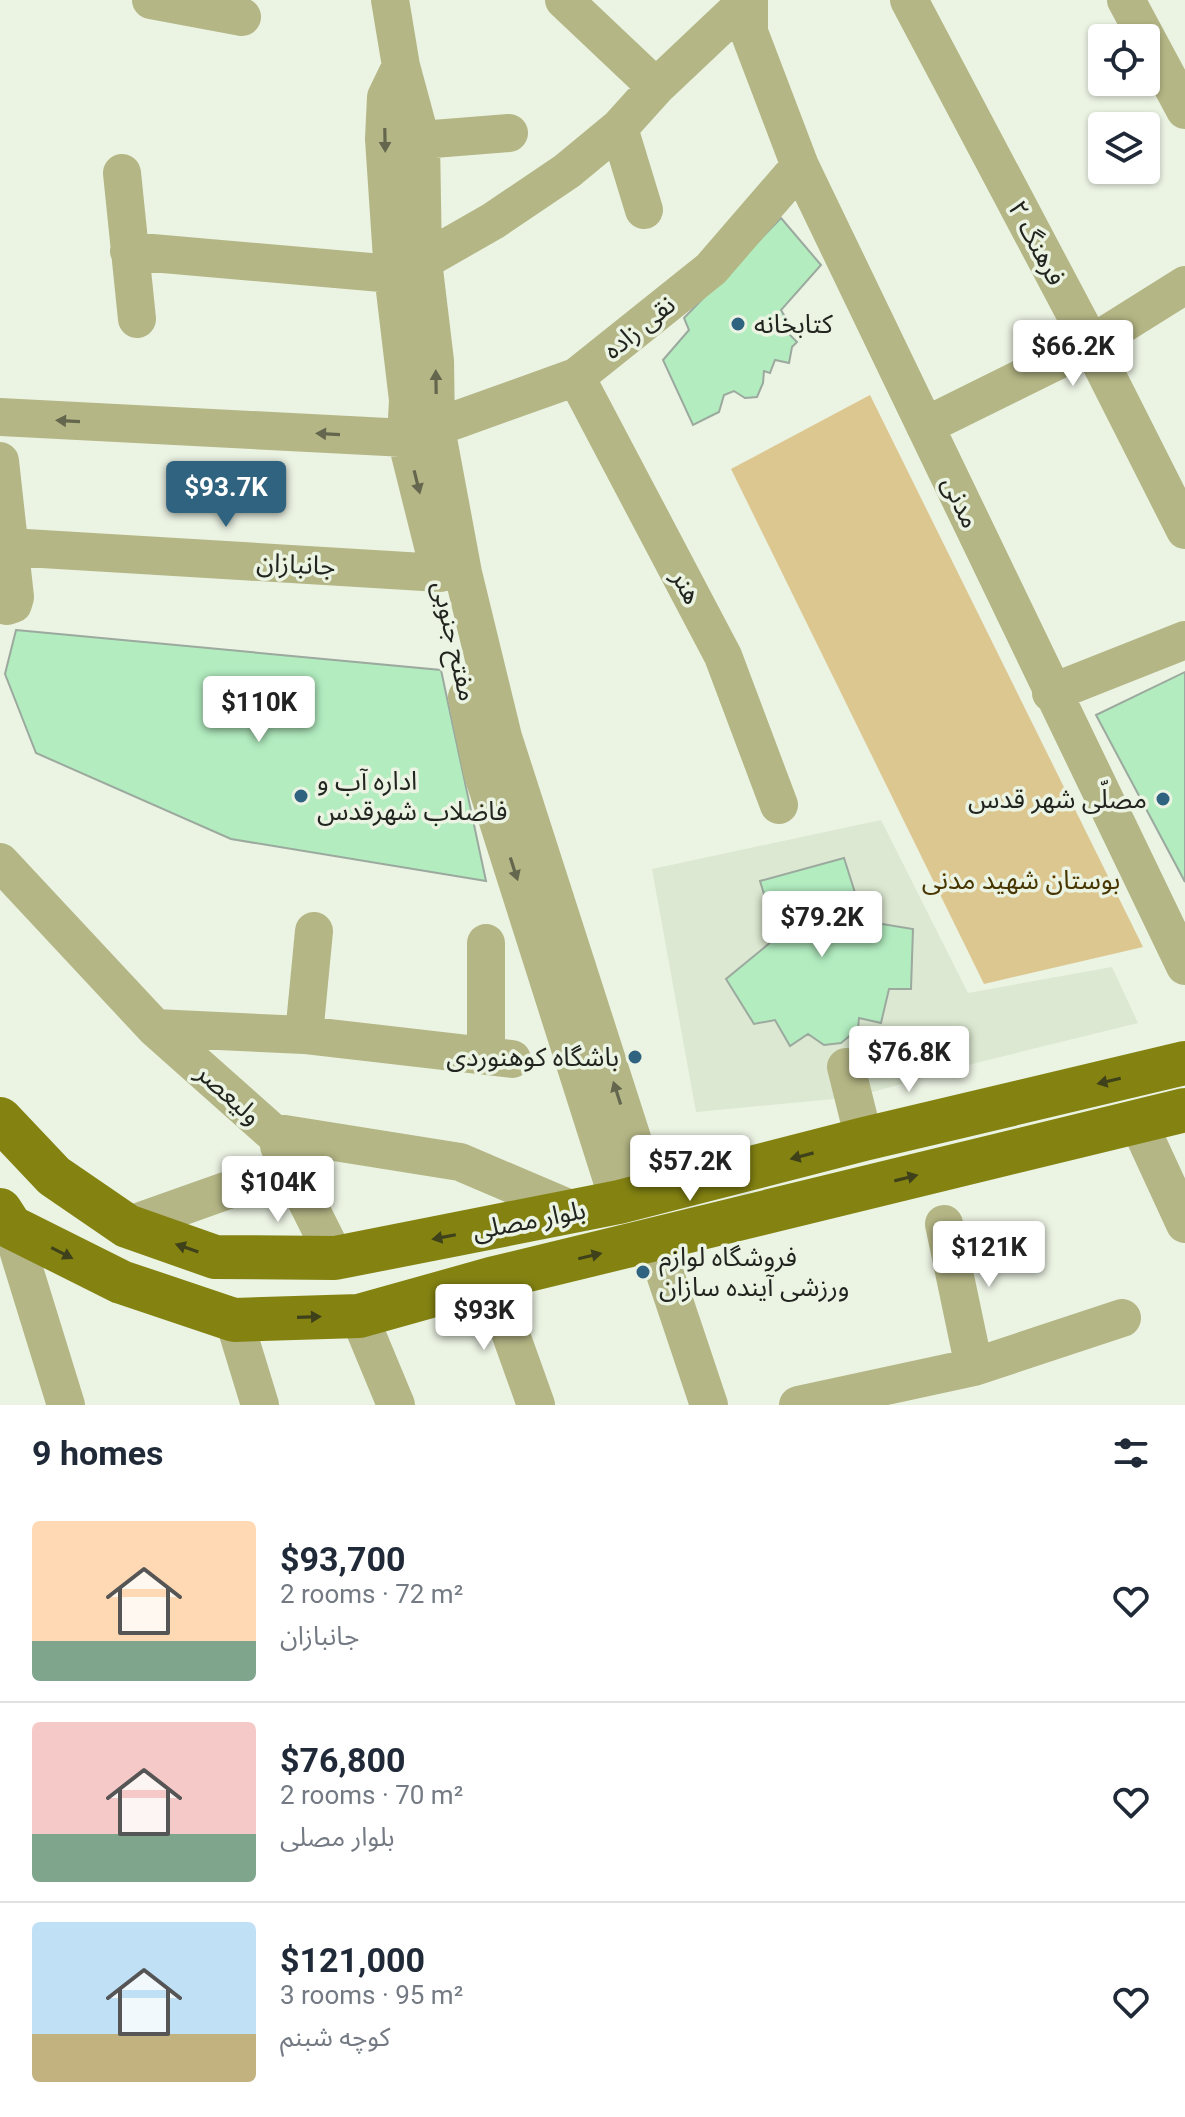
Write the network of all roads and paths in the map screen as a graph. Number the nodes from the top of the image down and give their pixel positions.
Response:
1 (151, 0) edge
2 (390, 0) edge
3 (564, 0) edge
4 (909, 0) edge
5 (1126, 0) edge
6 (749, 11) edge
7 (242, 17) dead end
8 (401, 66) junction
9 (656, 87) junction
10 (1185, 110) edge
11 (619, 128) junction
12 (509, 133) dead end
13 (421, 140) junction
14 (800, 166) junction
15 (122, 173) dead end
16 (644, 210) dead end
17 (129, 251) junction
18 (408, 267) junction
19 (1185, 285) edge
20 (137, 319) dead end
21 (1091, 344) junction
22 (576, 377) junction
23 (0, 417) edge
24 (925, 426) junction
25 (421, 433) junction
26 (0, 461) edge
27 (1185, 530) edge
28 (9, 547) junction
29 (440, 573) junction
30 (6, 604) edge
31 (1185, 640) edge
32 (1051, 693) junction
33 (490, 740) junction
34 (779, 805) dead end
35 (0, 862) edge
36 (314, 931) dead end
37 (486, 943) dead end
38 (1185, 966) edge
39 (155, 1028) junction
40 (304, 1035) junction
41 (1185, 1063) edge
42 (846, 1067) dead end
43 (1185, 1110) edge
44 (0, 1119) edge
45 (1138, 1122) junction
46 (272, 1132) junction
47 (864, 1139) junction
48 (290, 1168) junction
49 (634, 1198) junction
50 (575, 1211) junction
51 (5, 1218) edge
52 (944, 1224) dead end
53 (1185, 1224) edge
54 (127, 1226) junction
55 (652, 1241) junction
56 (335, 1258) junction
57 (491, 1279) junction
58 (359, 1316) junction
59 (1122, 1318) dead end
60 (234, 1320) junction
61 (974, 1367) junction
62 (918, 1392) edge
63 (66, 1405) edge
64 (260, 1405) edge
65 (396, 1405) edge
66 (536, 1405) edge
67 (709, 1405) edge
68 (798, 1405) edge

1 - 7 street
2 - 8 street, مفتح جنوبی
3 - 9 street
4 - 21 street, فرهنگ ۲
5 - 10 street
6 - 9 street
6 - 14 street, مدنی
8 - 13 street, مفتح جنوبی
8 -> 18 street, مفتح جنوبی
9 - 11 street
11 - 16 street
11 - 18 street
12 - 13 street
13 - 18 street, مفتح جنوبی
14 - 22 street, نقی زاده
14 - 24 street, مدنی
15 - 17 street
17 - 18 street
17 - 20 street
18 - 25 street, مفتح جنوبی
19 - 21 street
21 - 24 street
21 - 27 street, فرهنگ ۲
22 - 25 street, نقی زاده
22 - 34 street, هنر
25 -> 23 street
24 - 32 street, مدنی
25 -> 29 street, مفتح جنوبی
25 - 33 street, مفتح جنوبی
26 - 28 street
28 - 29 street, جانبازان
28 - 30 street
29 - 33 street, مفتح جنوبی
31 - 32 street
32 - 38 street, مدنی
33 - 49 street, مفتح جنوبی
35 - 39 street, ولیعصر
36 - 40 street
37 - 40 street
39 - 40 street
39 - 46 street, ولیعصر
41 -> 47 main road, بلوار مصلی
42 - 47 street
43 - 45 main road, بلوار مصلی
44 - 54 main road, بلوار مصلی
45 - 53 street
55 -> 45 main road, بلوار مصلی
46 - 48 street
46 - 50 street, ولیعصر
47 -> 49 main road, بلوار مصلی
48 - 54 street
48 - 56 street
49 - 50 main road, بلوار مصلی
49 - 55 main road
50 -> 56 main road, بلوار مصلی
51 -> 60 main road, بلوار مصلی
51 - 63 street
52 - 61 street
56 -> 54 main road, بلوار مصلی
57 -> 55 main road, بلوار مصلی
55 - 67 street
57 - 58 main road, بلوار مصلی
57 - 66 street
60 -> 58 main road, بلوار مصلی
58 - 65 street
59 - 61 street
60 - 64 street
61 - 62 street
62 - 68 street

